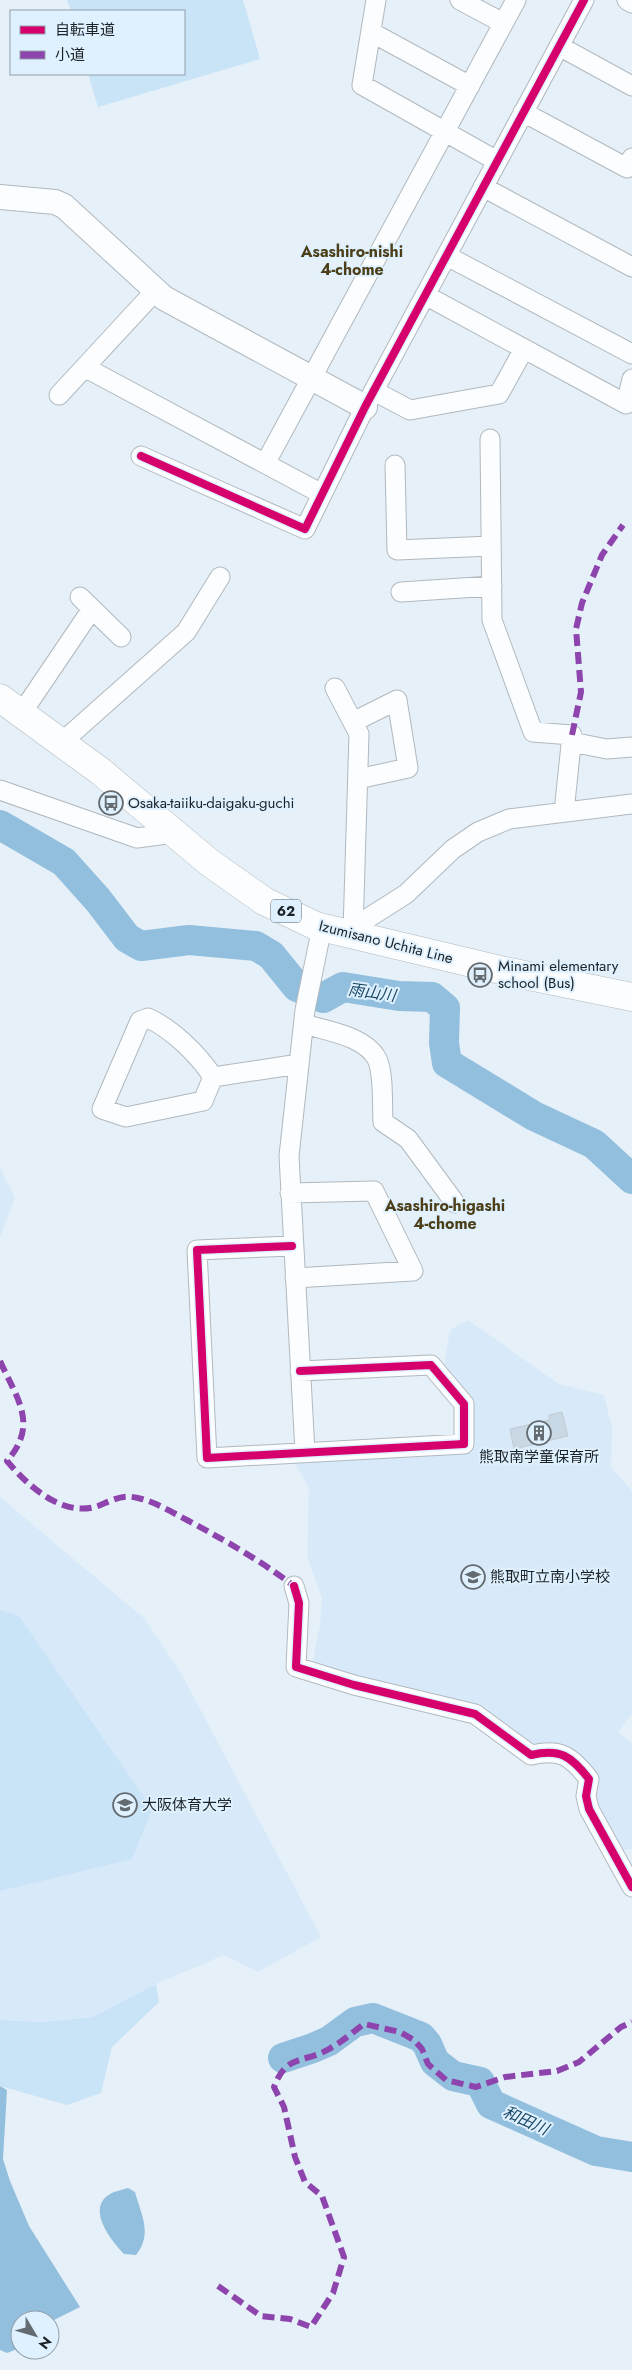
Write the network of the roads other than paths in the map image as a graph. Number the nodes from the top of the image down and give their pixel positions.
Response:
1 (376, 0) edge
2 (460, 0) edge
3 (516, 0) edge
4 (584, 0) edge
5 (627, 0) edge
6 (632, 3) edge
7 (503, 23) junction
8 (371, 32) junction
9 (559, 46) junction
10 (470, 86) junction
11 (632, 86) edge
12 (524, 112) junction
13 (446, 132) junction
14 (497, 161) junction
15 (630, 166) edge
16 (483, 187) junction
17 (0, 197) edge
18 (447, 256) junction
19 (632, 267) edge
20 (156, 290) junction
21 (425, 295) junction
22 (524, 349) junction
23 (632, 354) edge
24 (86, 368) junction
25 (312, 378) junction
26 (632, 379) edge
27 (59, 395) dead end
28 (370, 399) junction
29 (490, 439) dead end
30 (141, 456) dead end
31 (266, 462) junction
32 (395, 465) dead end
33 (322, 494) junction
34 (491, 546) junction
35 (220, 577) dead end
36 (492, 586) junction
37 (401, 592) dead end
38 (121, 637) dead end
39 (335, 688) dead end
40 (11, 706) edge
41 (353, 722) junction
42 (571, 742) junction
43 (62, 743) junction
44 (632, 747) edge
45 (358, 779) junction
46 (0, 790) edge
47 (632, 804) edge
48 (564, 812) junction
49 (174, 833) junction
50 (322, 927) junction
51 (351, 933) junction
52 (632, 997) edge
53 (305, 1017) junction
54 (299, 1064) junction
55 (213, 1077) junction
56 (290, 1193) junction
57 (455, 1203) dead end
58 (292, 1246) junction
59 (295, 1278) junction
60 (300, 1371) junction
61 (305, 1452) junction
62 (294, 1586) dead end
63 (626, 1860) edge
64 (632, 1887) edge

1 - 8 street
2 - 7 street
3 - 7 street
4 - 9 street
5 - 6 street
7 - 10 street
8 - 10 street
8 - 13 street
9 - 11 street
9 - 12 street
10 - 13 street
12 - 14 street
12 - 15 street
13 - 14 street
13 - 25 street
14 - 16 street
16 - 18 street
16 - 19 street
17 - 20 street
18 - 21 street
18 - 23 street
20 - 24 street
20 - 25 street
21 - 22 street
21 - 28 street
22 - 26 street
22 - 28 street
24 - 27 street
24 - 31 street
25 - 28 street
25 - 31 street
28 - 33 street
29 - 34 street
30 - 33 street
31 - 33 street
32 - 34 street
34 - 36 street
35 - 43 street
36 - 37 street
36 - 42 street
38 - 40 street
39 - 41 street
40 - 43 main road, Izumisano Uchita Line / 62
41 - 45 street
41 - 45 street
42 - 44 street
42 - 48 street
43 - 49 main road, Izumisano Uchita Line / 62
45 - 51 street
46 - 49 street
47 - 48 street
48 - 51 street
49 - 50 main road, Izumisano Uchita Line / 62
50 - 51 main road, Izumisano Uchita Line / 62
50 - 53 street
51 - 52 main road, Izumisano Uchita Line / 62
53 - 54 street
53 - 57 street
54 - 55 street
54 - 56 street
55 - 55 street
56 - 58 street
56 - 59 street
58 - 59 street
58 - 61 street
59 - 60 street
60 - 61 street
60 - 61 street
62 - 63 street
63 - 64 street

